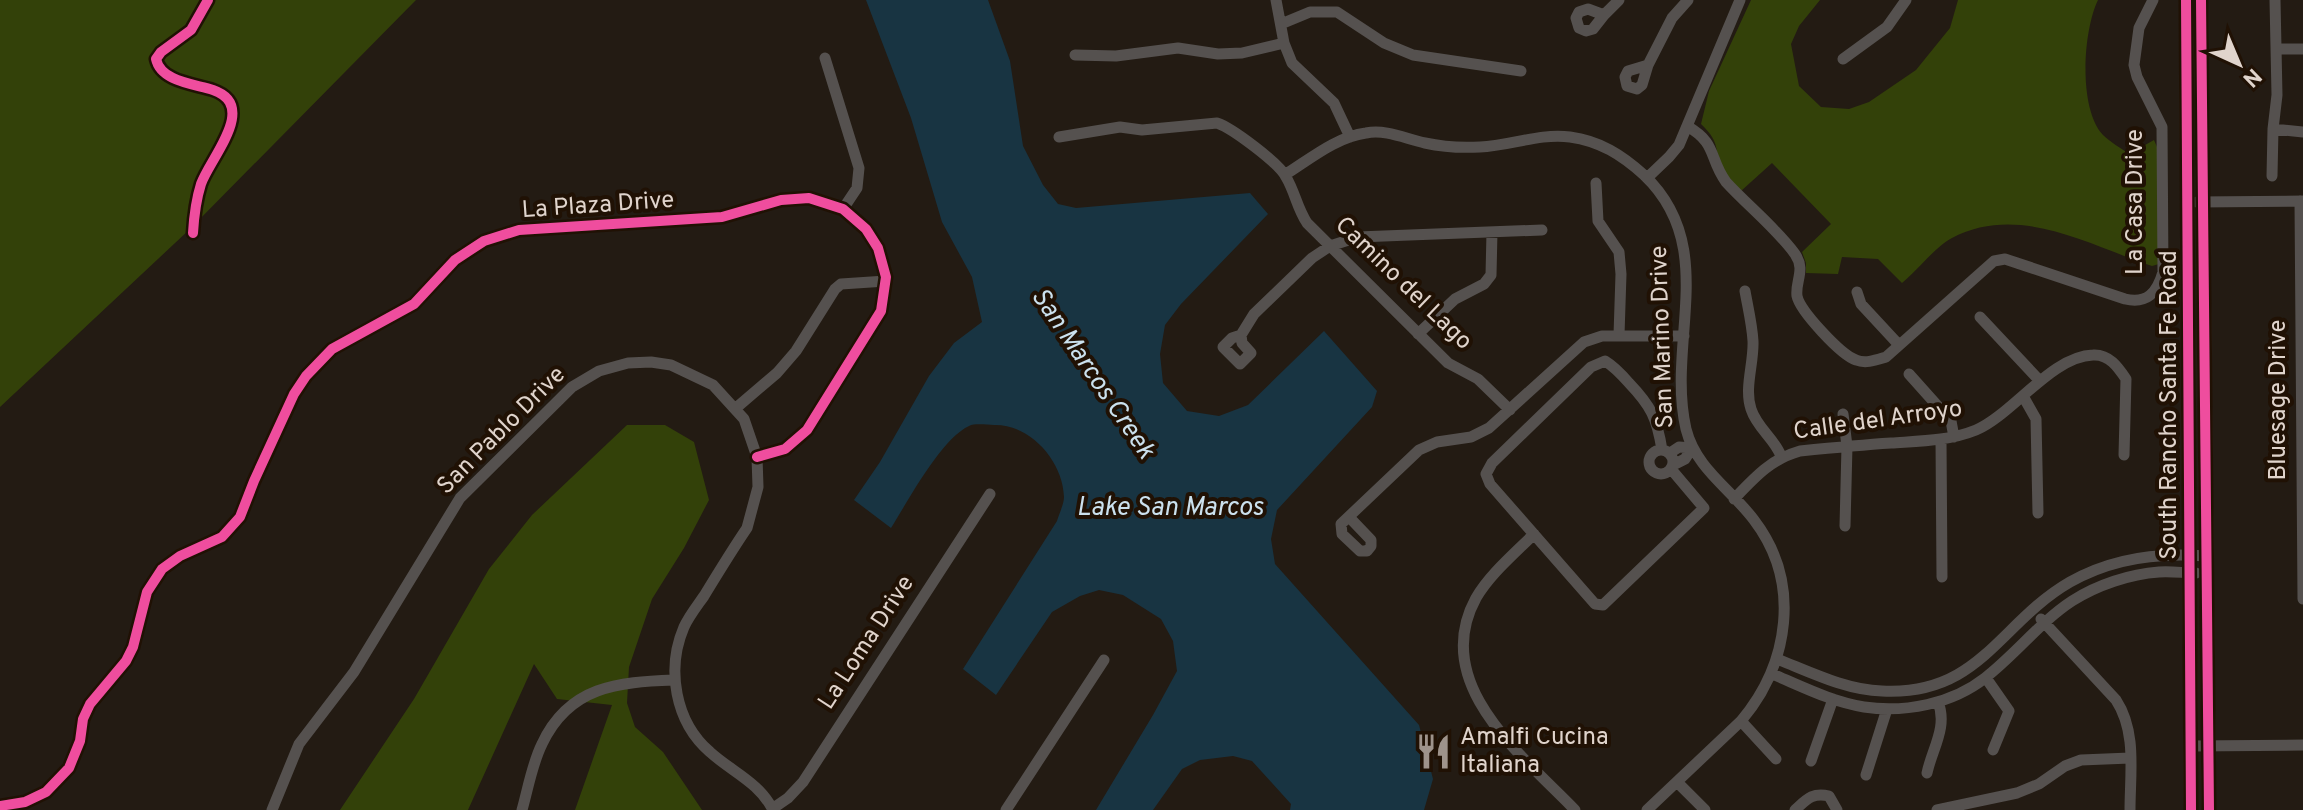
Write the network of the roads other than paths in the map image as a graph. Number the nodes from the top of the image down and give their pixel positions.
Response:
1 (1276, 0) edge
2 (1619, 0) edge
3 (1688, 0) edge
4 (1906, 0) edge
5 (2153, 0) edge
6 (2186, 0) edge
7 (2201, 0) edge
8 (2275, 0) edge
9 (1737, 1) edge
10 (1604, 15) dead end
11 (1281, 24) junction
12 (1284, 43) junction
13 (2277, 49) junction
14 (2303, 49) edge
15 (1075, 55) dead end
16 (825, 58) dead end
17 (1843, 59) dead end
18 (1648, 65) dead end
19 (1521, 71) dead end
20 (1687, 126) junction
21 (2273, 129) junction
22 (2303, 132) edge
23 (1059, 137) dead end
24 (1350, 137) junction
25 (1286, 174) junction
26 (2272, 176) dead end
27 (1647, 178) junction
28 (1596, 183) dead end
29 (2302, 201) edge
30 (2196, 202) junction
31 (843, 209) junction
32 (1542, 230) dead end
33 (1492, 232) junction
34 (1330, 246) junction
35 (886, 281) junction
36 (1745, 291) dead end
37 (1857, 292) dead end
38 (2302, 301) edge
39 (1980, 317) dead end
40 (1418, 334) junction
41 (1241, 335) dead end
42 (1619, 335) junction
43 (1684, 336) junction
44 (1899, 345) junction
45 (1909, 374) dead end
46 (2040, 381) junction
47 (2023, 396) junction
48 (736, 408) junction
49 (1510, 410) junction
50 (1843, 414) dead end
51 (1954, 437) junction
52 (1941, 439) junction
53 (1847, 446) junction
54 (1692, 448) junction
55 (2124, 455) dead end
56 (1781, 456) junction
57 (757, 457) junction
58 (1669, 459) junction
59 (990, 494) dead end
60 (1734, 499) junction
61 (2038, 513) dead end
62 (1349, 517) dead end
63 (1845, 526) dead end
64 (1534, 534) junction
65 (2198, 555) junction
66 (2198, 572) junction
67 (1942, 577) dead end
68 (2303, 599) edge
69 (2033, 610) junction
70 (2044, 623) junction
71 (1777, 659) junction
72 (1104, 660) dead end
73 (1772, 674) junction
74 (1986, 678) junction
75 (674, 680) junction
76 (1833, 699) junction
77 (1938, 702) junction
78 (1887, 709) junction
79 (1741, 721) junction
80 (2303, 745) edge
81 (2192, 746) junction
82 (2208, 746) junction
83 (1993, 750) dead end
84 (2130, 758) junction
85 (1776, 759) dead end
86 (1811, 761) dead end
87 (1927, 773) dead end
88 (1866, 775) dead end
89 (1677, 782) junction
90 (0, 806) edge
91 (773, 809) edge
92 (272, 810) edge
93 (522, 810) edge
94 (1006, 810) edge
95 (1575, 810) edge
96 (1647, 810) edge
97 (1705, 810) edge
98 (1795, 810) edge
99 (1837, 810) edge
100 (1937, 810) edge
101 (2130, 810) edge
102 (2191, 810) edge
103 (2209, 810) edge

1 - 11 street
2 - 10 street
3 - 18 street
4 - 17 street
5 - 44 street, La Casa Drive
6 - 30 main road, South Rancho Santa Fe Road
7 - 30 main road, South Rancho Santa Fe Road
8 - 13 street
9 - 20 street
11 - 12 street
11 - 19 street
12 - 15 street
12 - 24 street
13 - 14 street
13 - 21 street
16 - 31 street
20 - 27 street
20 - 44 street, La Casa Drive
21 - 22 street
21 - 26 street
23 - 25 street
24 - 25 street, San Marino Drive
24 - 27 street, San Marino Drive
25 - 34 street, Camino del Lago
27 - 43 street, San Marino Drive
28 - 42 street
29 - 30 street
29 - 38 street, Bluesage Drive
30 - 65 main road, South Rancho Santa Fe Road
31 - 35 street, La Plaza Drive
31 - 90 street, La Plaza Drive
32 - 33 street
33 - 34 street
33 - 40 street
34 - 40 street, Camino del Lago
34 - 41 street
35 - 48 street
35 - 57 street, La Plaza Drive
36 - 56 street
37 - 44 street
38 - 68 street, Bluesage Drive
39 - 46 street
40 - 49 street, Camino del Lago
42 - 43 street
42 - 49 street
43 - 54 street, San Marino Drive
45 - 51 street
46 - 47 street, Calle del Arroyo
46 - 55 street, Calle del Arroyo
47 - 51 street, Calle del Arroyo
47 - 61 street
48 - 57 street, San Pablo Drive
48 - 92 street, San Pablo Drive
49 - 62 street
50 - 53 street
51 - 52 street, Calle del Arroyo
52 - 53 street, Calle del Arroyo
52 - 67 street
53 - 56 street, Calle del Arroyo
53 - 63 street
54 - 58 street
54 - 60 street, San Marino Drive
56 - 60 street, Calle del Arroyo
57 - 75 street, San Pablo Drive
58 - 64 street
58 - 64 street
59 - 91 street, La Loma Drive
60 - 71 street, San Marino Drive
64 - 95 street
65 - 66 main road, South Rancho Santa Fe Road
65 - 69 street
66 - 70 street
66 - 81 main road, South Rancho Santa Fe Road
66 - 82 main road, South Rancho Santa Fe Road
69 - 70 street
69 - 71 street
70 - 74 street
70 - 84 street
71 - 73 street, San Marino Drive
72 - 94 street
73 - 76 street
73 - 79 street, San Marino Drive
74 - 77 street
74 - 83 street
75 - 91 street, San Pablo Drive
75 - 93 street
76 - 78 street
76 - 86 street
77 - 78 street
77 - 87 street
78 - 88 street
79 - 85 street
79 - 89 street, San Marino Drive
80 - 82 street
81 - 82 street
81 - 102 main road, South Rancho Santa Fe Road
82 - 103 main road, South Rancho Santa Fe Road
84 - 100 street
84 - 101 street
89 - 96 street, San Marino Drive
89 - 97 street
98 - 99 street

